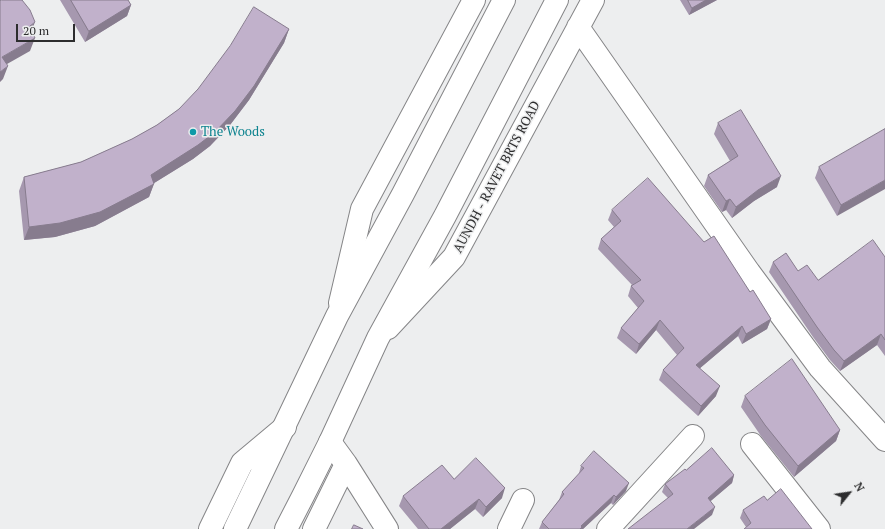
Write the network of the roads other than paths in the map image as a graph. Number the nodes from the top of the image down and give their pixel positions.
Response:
1 (474, 0) edge
2 (504, 0) edge
3 (557, 0) edge
4 (592, 0) edge
5 (578, 26) junction
6 (337, 316) junction
7 (378, 338) junction
8 (285, 427) junction
9 (693, 436) dead end
10 (885, 440) edge
11 (330, 442) junction
12 (752, 444) dead end
13 (346, 464) junction
14 (523, 500) dead end
15 (210, 529) edge
16 (235, 529) edge
17 (286, 529) edge
18 (314, 529) edge
19 (387, 529) edge
20 (509, 529) edge
21 (608, 529) edge
22 (819, 529) edge

1 - 6 street
2 - 6 street
3 - 7 street
4 - 5 street, AUNDH - RAVET BRTS ROAD
5 - 7 street, AUNDH - RAVET BRTS ROAD
5 - 10 street
6 - 8 street
7 - 11 street
8 - 15 street
8 - 16 street
9 - 21 street
11 - 13 street
11 - 17 street
12 - 22 street
13 - 18 street
13 - 19 street
14 - 20 street

